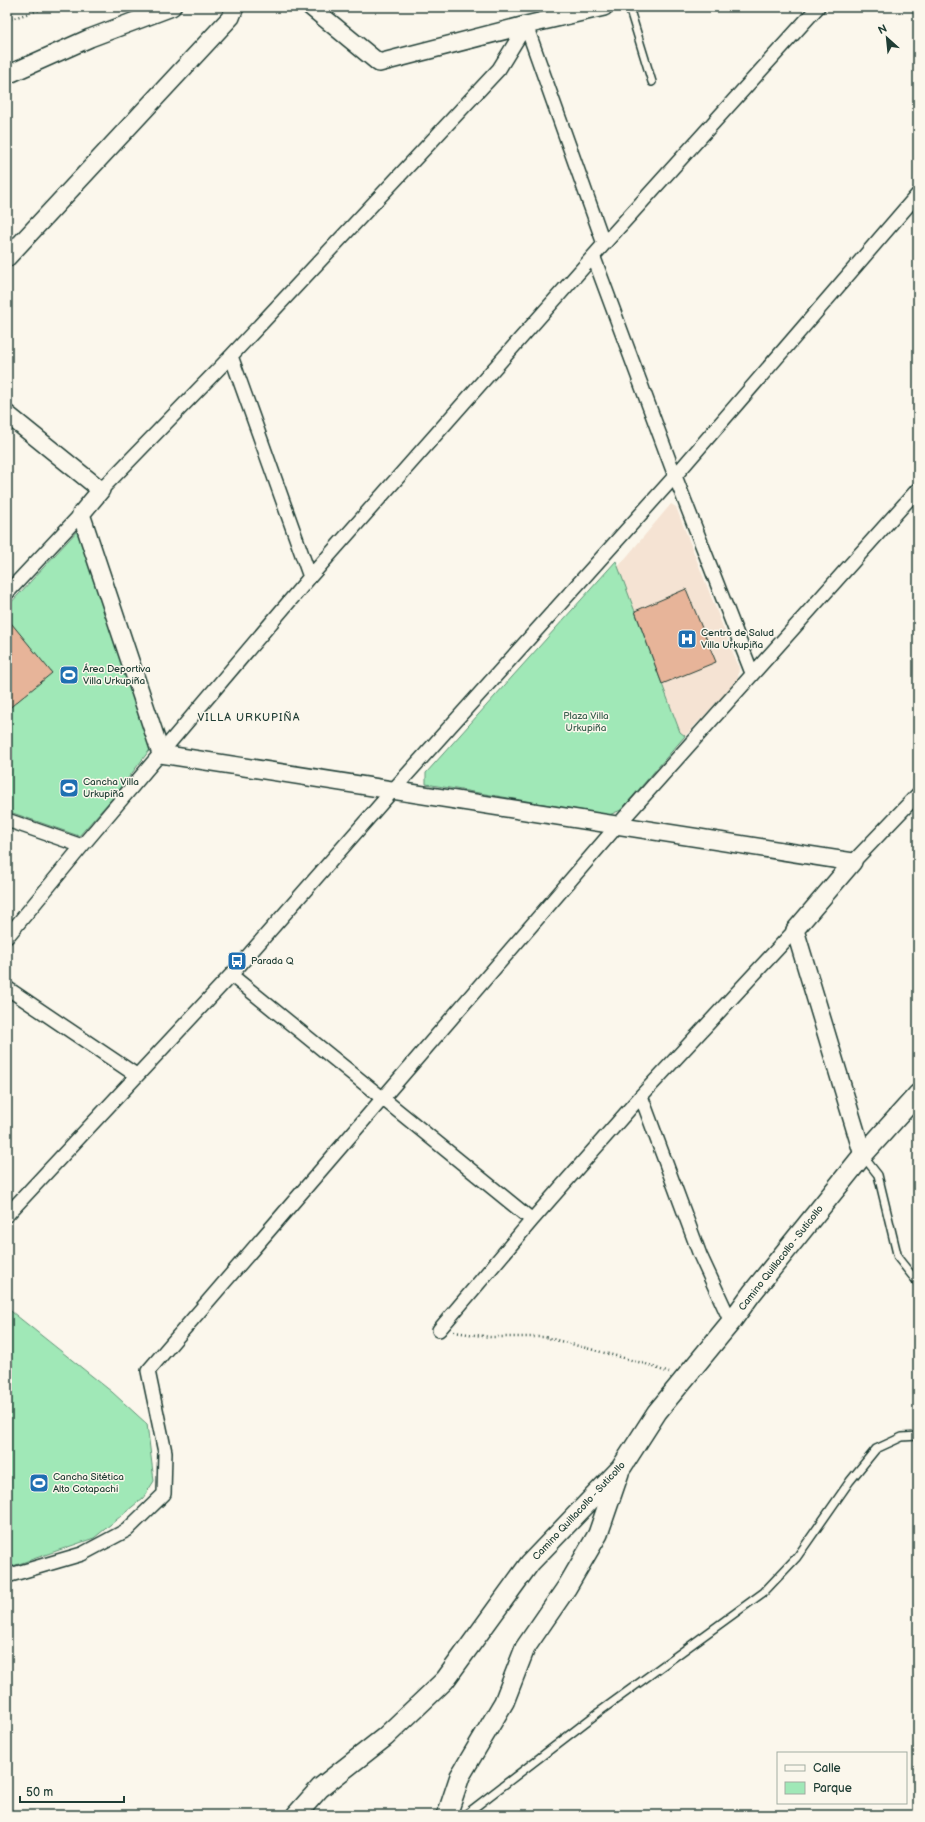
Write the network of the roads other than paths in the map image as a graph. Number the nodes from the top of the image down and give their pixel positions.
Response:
1 (172, 7) edge
2 (235, 7) edge
3 (311, 7) edge
4 (604, 7) edge
5 (629, 7) edge
6 (818, 7) edge
7 (526, 25) junction
8 (7, 75) edge
9 (652, 82) dead end
10 (918, 194) edge
11 (604, 244) junction
12 (7, 258) edge
13 (594, 258) junction
14 (231, 356) junction
15 (7, 414) edge
16 (675, 476) junction
17 (918, 489) edge
18 (101, 490) junction
19 (81, 514) junction
20 (310, 577) junction
21 (7, 593) edge
22 (752, 673) junction
23 (161, 754) junction
24 (394, 789) junction
25 (918, 794) edge
26 (7, 820) edge
27 (617, 826) junction
28 (82, 846) junction
29 (853, 862) junction
30 (795, 930) junction
31 (7, 937) edge
32 (230, 975) junction
33 (7, 988) edge
34 (136, 1075) junction
35 (918, 1094) edge
36 (641, 1096) junction
37 (382, 1099) junction
38 (863, 1155) junction
39 (7, 1215) edge
40 (532, 1220) junction
41 (918, 1283) edge
42 (731, 1322) junction
43 (439, 1330) road end
44 (918, 1436) edge
45 (621, 1468) junction
46 (7, 1576) edge
47 (296, 1815) edge
48 (447, 1815) edge
49 (465, 1815) edge

1 - 8 street
2 - 12 street
3 - 7 street
4 - 7 street
5 - 9 lane
6 - 11 street
7 - 11 street
7 - 14 street
10 - 16 street
11 - 13 street
13 - 16 street
13 - 20 street
14 - 18 street
14 - 20 street
15 - 18 street
16 - 22 street
16 - 24 street
17 - 22 street
18 - 19 street
19 - 21 street
19 - 23 street
20 - 23 street
22 - 27 street
23 - 24 street
23 - 28 street
24 - 27 street
24 - 32 street
25 - 29 street
26 - 28 street
27 - 29 street
27 - 37 street
28 - 31 street
29 - 30 street
30 - 36 street
30 - 38 street
32 - 34 street
32 - 37 street
33 - 34 street
34 - 39 street
35 - 38 main road, Camino Quillacollo - Suticollo
36 - 40 street
36 - 42 street
37 - 40 street
37 - 46 street
38 - 41 lane
38 - 42 main road, Camino Quillacollo - Suticollo
40 - 43 street
42 - 45 main road, Camino Quillacollo - Suticollo
44 - 49 lane
45 - 47 main road, Camino Quillacollo - Suticollo
45 - 48 main road

